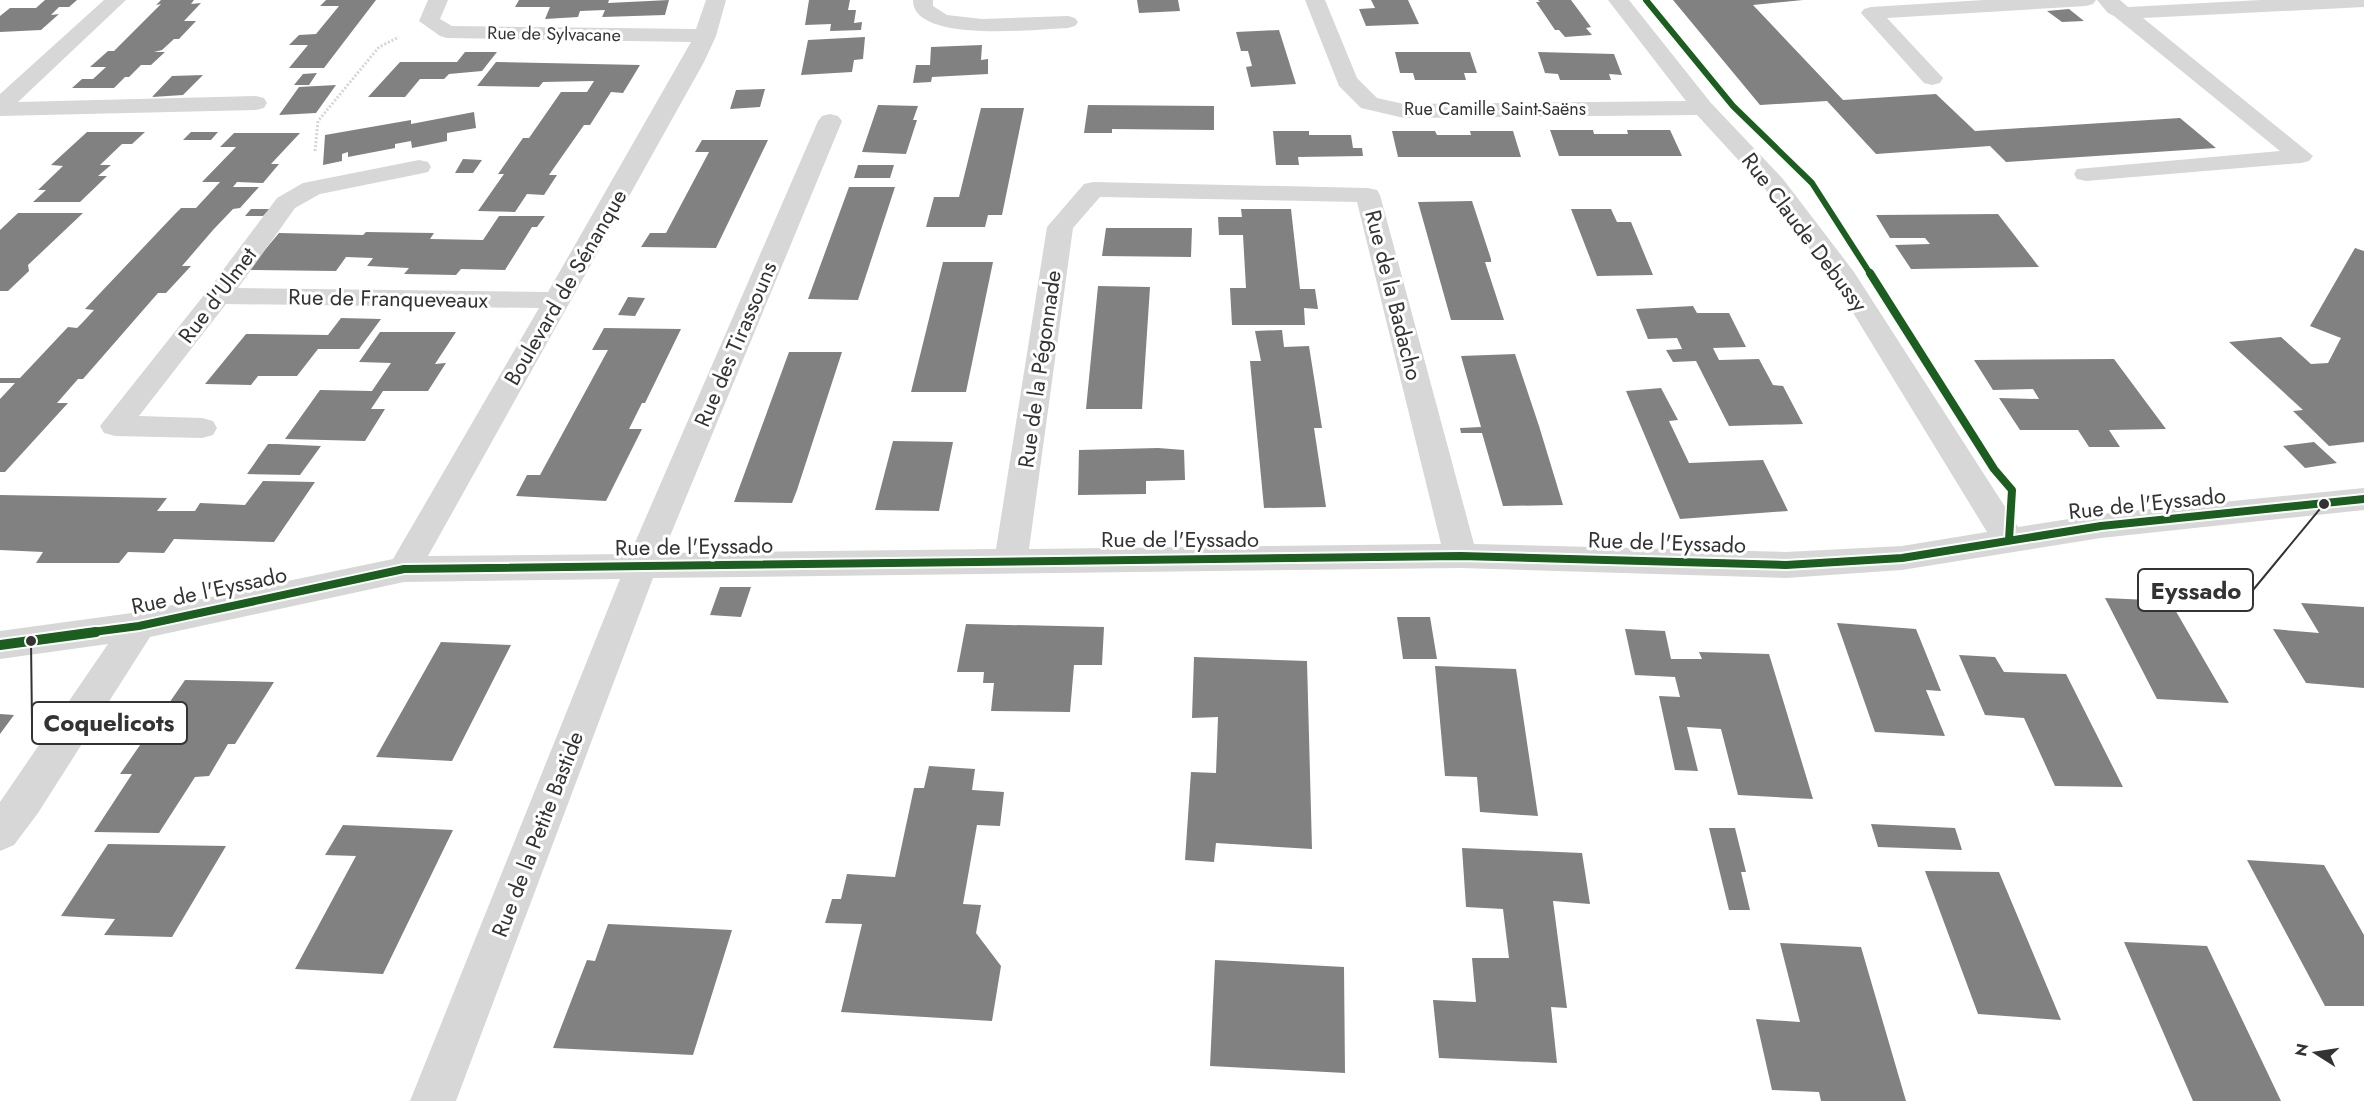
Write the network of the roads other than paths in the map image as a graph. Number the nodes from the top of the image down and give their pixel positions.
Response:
1 (116, 0) edge
2 (438, 0) edge
3 (716, 0) edge
4 (923, 0) edge
5 (1316, 0) edge
6 (1618, 0) edge
7 (2087, 0) edge
8 (2364, 1) edge
9 (2116, 6) edge
10 (1068, 22) dead end
11 (705, 36) junction
12 (1932, 78) dead end
13 (256, 103) dead end
14 (0, 108) edge
15 (1703, 108) junction
16 (830, 121) dead end
17 (419, 167) dead end
18 (2086, 174) dead end
19 (1092, 189) joint
20 (218, 296) junction
21 (557, 300) junction
22 (202, 428) dead end
23 (2364, 500) edge
24 (2009, 540) junction
25 (1461, 556) junction
26 (1011, 560) junction
27 (641, 567) junction
28 (404, 569) junction
29 (140, 626) junction
30 (0, 645) edge
31 (0, 833) edge
32 (433, 1101) edge

1 - 14 street
2 - 11 street, Rue de Sylvacane
3 - 11 street, Boulevard de Sénanque
4 - 10 street
5 - 15 street, Rue Camille Saint-Saëns
6 - 15 street, Rue Claude Debussy
7 - 9 street
7 - 12 street
8 - 9 street
9 - 18 street
11 - 21 street, Boulevard de Sénanque
13 - 14 street
15 - 24 street, Rue Claude Debussy
16 - 27 street, Rue des Tirassouns
17 - 20 street, Rue d'Ulmet
19 - 25 street, Rue de la Badacho
19 - 26 street, Rue de la Pégonnade
20 - 21 street, Rue de Franqueveaux
20 - 22 street, Rue d'Ulmet
21 - 28 street, Boulevard de Sénanque
23 - 24 street, Rue de l'Eyssado
24 - 25 street, Rue de l'Eyssado
25 - 26 street, Rue de l'Eyssado
26 - 27 street, Rue de l'Eyssado
27 - 28 street, Rue de l'Eyssado
27 - 32 street, Rue de la Petite Bastide
28 - 29 street, Rue de l'Eyssado
29 - 30 street, Rue de l'Eyssado
29 - 31 street

